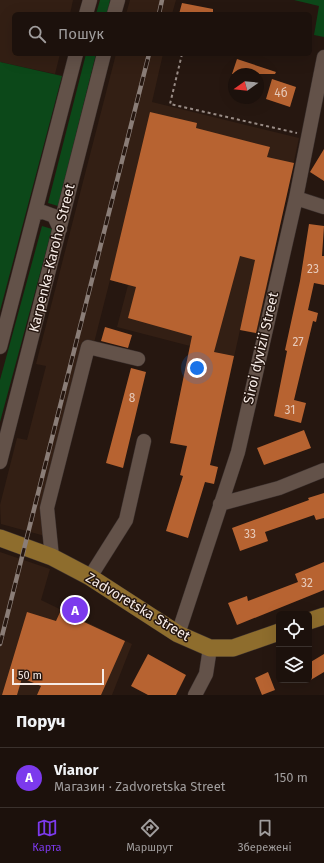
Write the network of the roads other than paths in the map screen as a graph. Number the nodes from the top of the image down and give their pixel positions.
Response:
1 (90, 0) edge
2 (118, 0) edge
3 (87, 12) edge
4 (115, 12) edge
5 (75, 56) edge
6 (103, 56) edge
7 (324, 57) edge
8 (296, 198) junction
9 (324, 207) edge
10 (36, 212) junction
11 (60, 229) junction
12 (0, 347) edge
13 (138, 359) dead end
14 (144, 441) dead end
15 (0, 462) edge
16 (324, 470) edge
17 (220, 504) junction
18 (0, 538) edge
19 (52, 557) junction
20 (90, 577) junction
21 (324, 616) edge
22 (312, 620) edge
23 (276, 633) edge
24 (178, 634) junction
25 (210, 648) junction
26 (195, 695) edge

1 - 3 street
2 - 4 street
5 - 10 street, Karpenka-Karoho Street
6 - 11 street, Karpenka-Karoho Street
7 - 8 street, Siroi dyvizii Street
8 - 9 street
8 - 17 street, Siroi dyvizii Street
10 - 11 street
10 - 12 street, Karpenka-Karoho Street
11 - 15 street, Karpenka-Karoho Street
13 - 19 street
14 - 20 street
16 - 17 street
17 - 24 street, Siroi dyvizii Street
18 - 19 main road, Zadvoretska Street
19 - 20 main road, Zadvoretska Street
20 - 24 main road, Zadvoretska Street
21 - 22 main road
23 - 25 main road, Zadvoretska Street
24 - 25 main road, Zadvoretska Street
25 - 26 street

